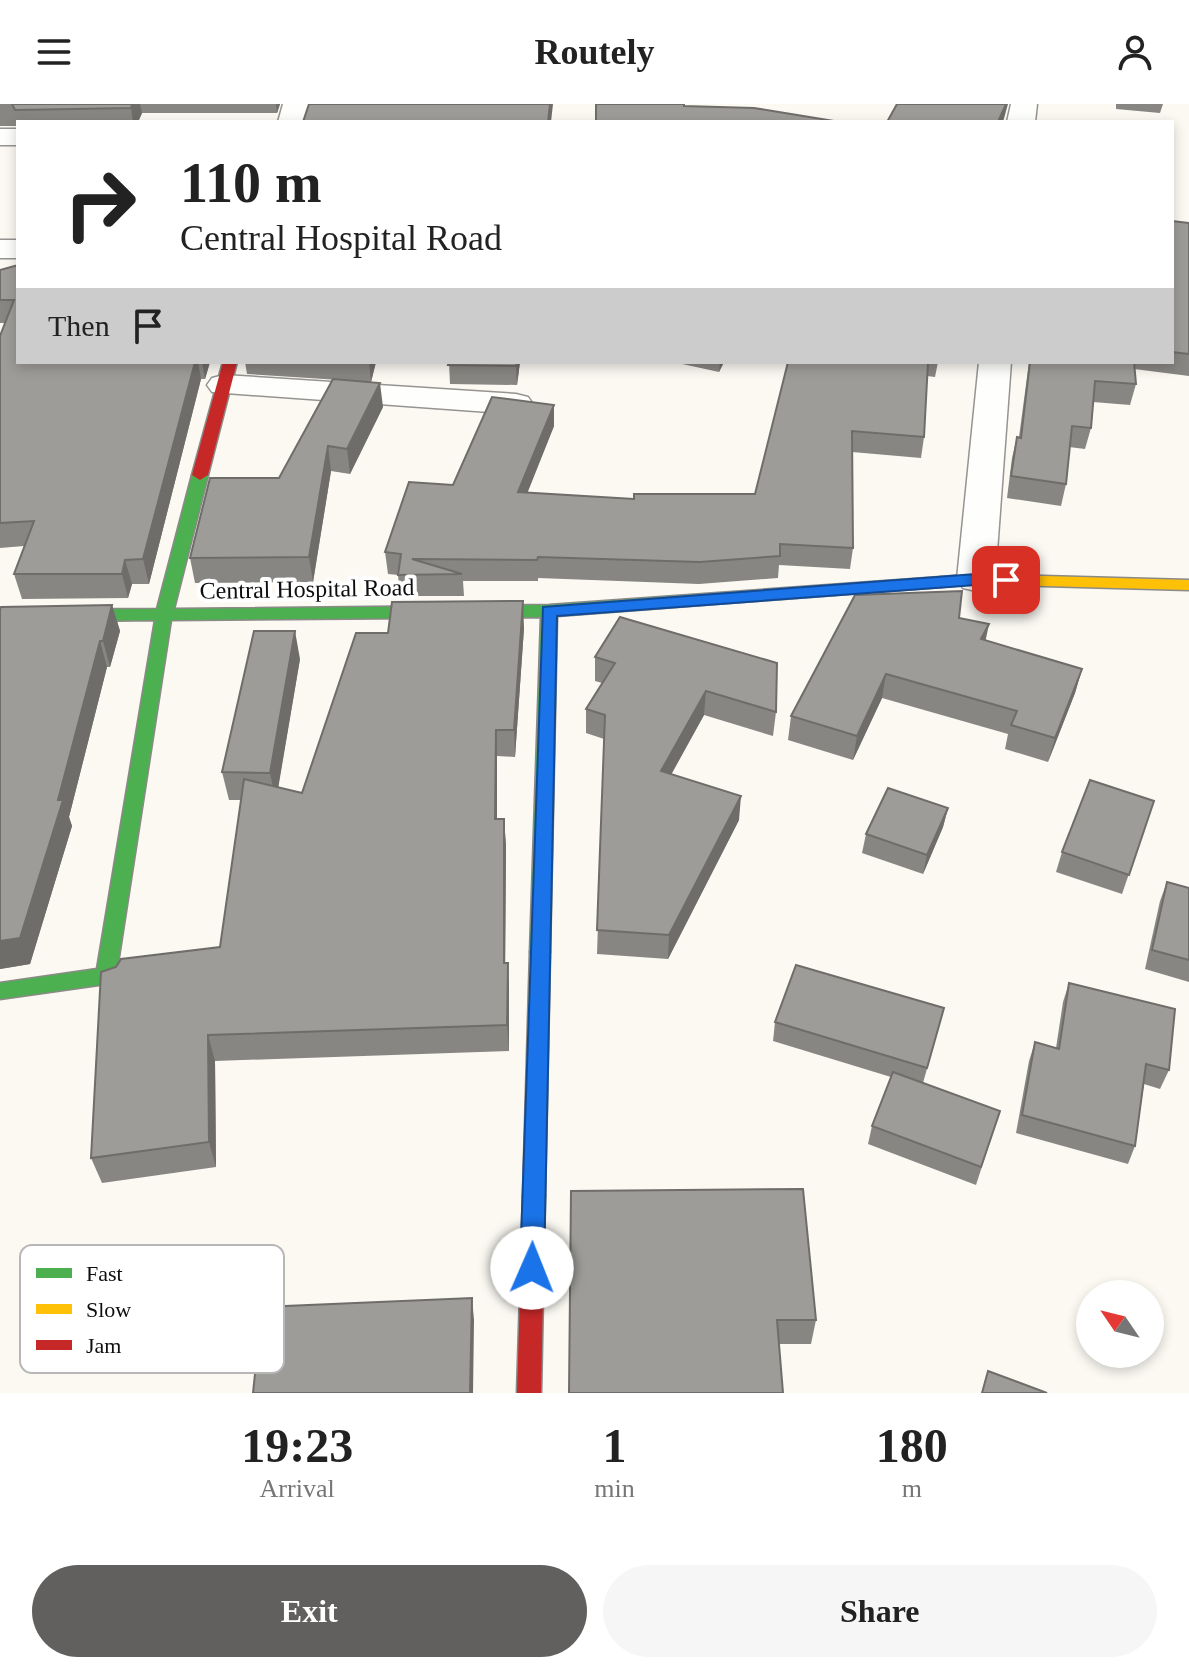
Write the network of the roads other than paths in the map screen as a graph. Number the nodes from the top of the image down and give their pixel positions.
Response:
1 (995, 364) edge
2 (227, 374) edge
3 (516, 404) edge
4 (976, 579) junction
5 (1189, 585) edge
6 (549, 611) junction
7 (164, 614) junction
8 (0, 616) edge
9 (0, 991) edge
10 (529, 1393) edge

1 - 4 street
2 - 3 street
2 - 7 street
4 - 5 street, Central Hospital Road
4 - 6 street, Central Hospital Road
6 - 7 street, Central Hospital Road
6 - 10 street
7 - 8 street, Central Hospital Road
7 - 9 street

